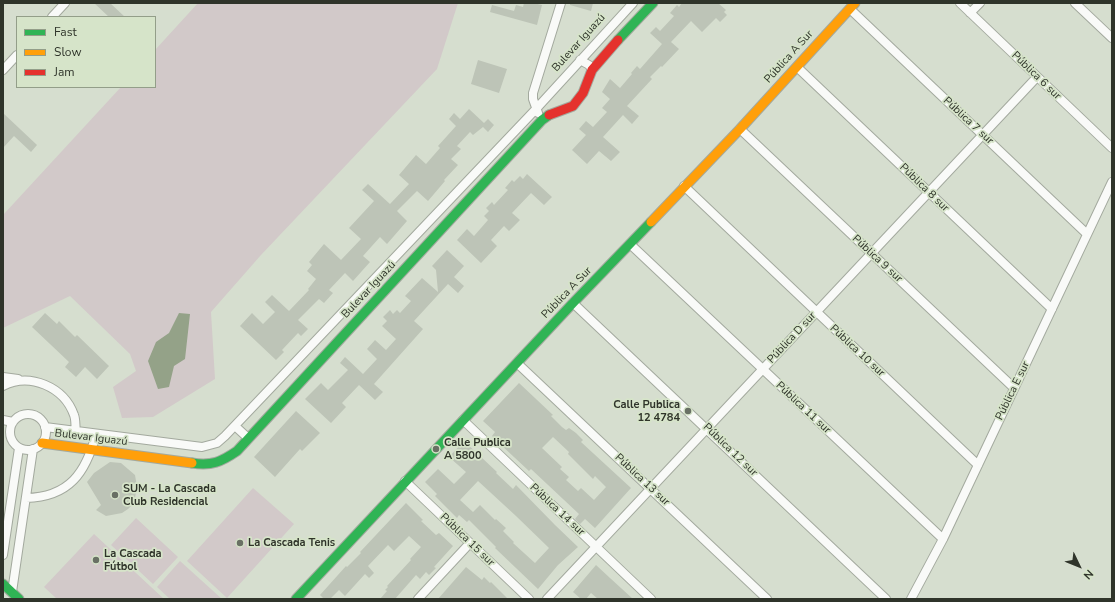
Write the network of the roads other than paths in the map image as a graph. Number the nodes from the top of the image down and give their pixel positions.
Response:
1 (65, 3) edge
2 (561, 3) edge
3 (633, 3) edge
4 (653, 3) edge
5 (960, 3) edge
6 (980, 3) edge
7 (1075, 3) edge
8 (853, 6) edge
9 (970, 13) junction
10 (53, 16) edge
11 (1112, 38) edge
12 (16, 56) edge
13 (580, 60) junction
14 (797, 67) junction
15 (3, 70) edge
16 (592, 70) junction
17 (1037, 77) junction
18 (536, 109) junction
19 (542, 120) junction
20 (740, 129) junction
21 (983, 135) junction
22 (1112, 148) edge
23 (1112, 182) edge
24 (684, 186) junction
25 (929, 192) junction
26 (1087, 234) junction
27 (630, 244) junction
28 (871, 253) junction
29 (378, 275) junction
30 (389, 286) junction
31 (573, 303) junction
32 (1052, 309) junction
33 (816, 312) junction
34 (517, 363) junction
35 (762, 369) junction
36 (3, 377) edge
37 (32, 381) junction
38 (3, 386) edge
39 (1014, 388) junction
40 (3, 420) edge
41 (463, 420) junction
42 (13, 422) junction
43 (235, 426) junction
44 (45, 427) junction
45 (707, 428) junction
46 (76, 431) junction
47 (96, 434) junction
48 (248, 438) junction
49 (7, 439) edge
50 (42, 443) junction
51 (19, 448) junction
52 (33, 449) junction
53 (92, 449) junction
54 (978, 465) junction
55 (405, 481) junction
56 (651, 488) junction
57 (26, 498) junction
58 (7, 530) junction
59 (21, 532) junction
60 (943, 539) junction
61 (470, 543) junction
62 (596, 546) junction
63 (3, 555) edge
64 (3, 584) edge
65 (15, 596) edge
66 (296, 599) edge
67 (418, 599) edge
68 (529, 599) edge
69 (547, 599) edge
70 (651, 599) edge
71 (767, 599) edge
72 (886, 599) edge
73 (911, 599) edge

1 - 10 street
2 - 18 street
3 - 13 street, Bulevar Iguazú
4 - 16 street, Bulevar Iguazú
5 - 9 street, Pública 6 sur
6 - 9 street
7 - 11 street
8 - 14 street, Pública A Sur
8 - 21 street, Pública 7 sur
9 - 17 street, Pública 6 sur
12 - 15 street
13 - 16 street
13 - 18 street, Bulevar Iguazú
14 - 20 street, Pública A Sur
14 - 25 street, Pública 8 sur
16 - 19 street, Bulevar Iguazú
17 - 21 street, Pública D sur
17 - 22 street, Pública 6 sur
18 - 19 street
18 - 29 street, Bulevar Iguazú
19 - 30 street, Bulevar Iguazú
20 - 24 street, Pública A Sur
20 - 28 street, Pública 9 sur
21 - 25 street, Pública D sur
21 - 26 street, Pública 7 sur
23 - 26 street, Pública E sur
24 - 27 street, Pública A Sur
24 - 33 street, Pública 10 sur
25 - 28 street, Pública D sur
25 - 32 street, Pública 8 sur
26 - 32 street, Pública E sur
27 - 31 street, Pública A Sur
27 - 35 street, Pública 11 sur
28 - 33 street, Pública D sur
28 - 39 street, Pública 9 sur
29 - 30 street
29 - 43 street, Bulevar Iguazú
30 - 48 street, Bulevar Iguazú
31 - 34 street, Pública A Sur
31 - 45 street, Pública 12 sur
32 - 39 street, Pública E sur
33 - 35 street, Pública D sur
33 - 54 street, Pública 10 sur
34 - 41 street, Pública A Sur
34 - 56 street, Pública 13 sur
35 - 45 street, Pública D sur
35 - 60 street, Pública 11 sur
36 - 37 street
37 - 38 street
37 - 46 street
39 - 54 street, Pública E sur
40 - 42 street
41 - 55 street, Pública A Sur
41 - 62 street, Pública 14 sur
42 - 44 street
42 - 49 street
43 - 47 street, Bulevar Iguazú
43 - 48 street
44 - 46 street, Bulevar Iguazú
44 - 50 street
45 - 56 street, Pública D sur
45 - 72 street, Pública 12 sur
46 - 47 street, Bulevar Iguazú
47 - 53 street
48 - 53 street, Bulevar Iguazú
49 - 51 street
50 - 52 street
50 - 53 street, Bulevar Iguazú
51 - 52 street
51 - 58 street
52 - 57 street
53 - 57 street
54 - 60 street, Pública E sur
55 - 61 street, Pública 15 sur
55 - 66 street, Pública A Sur
56 - 62 street, Pública D sur
56 - 71 street, Pública 13 sur
57 - 59 street
58 - 59 street
58 - 63 street
59 - 65 street
60 - 73 street, Pública E sur
61 - 67 street
61 - 68 street, Pública 15 sur
62 - 69 street, Pública D sur
62 - 70 street, Pública 14 sur
64 - 65 street

